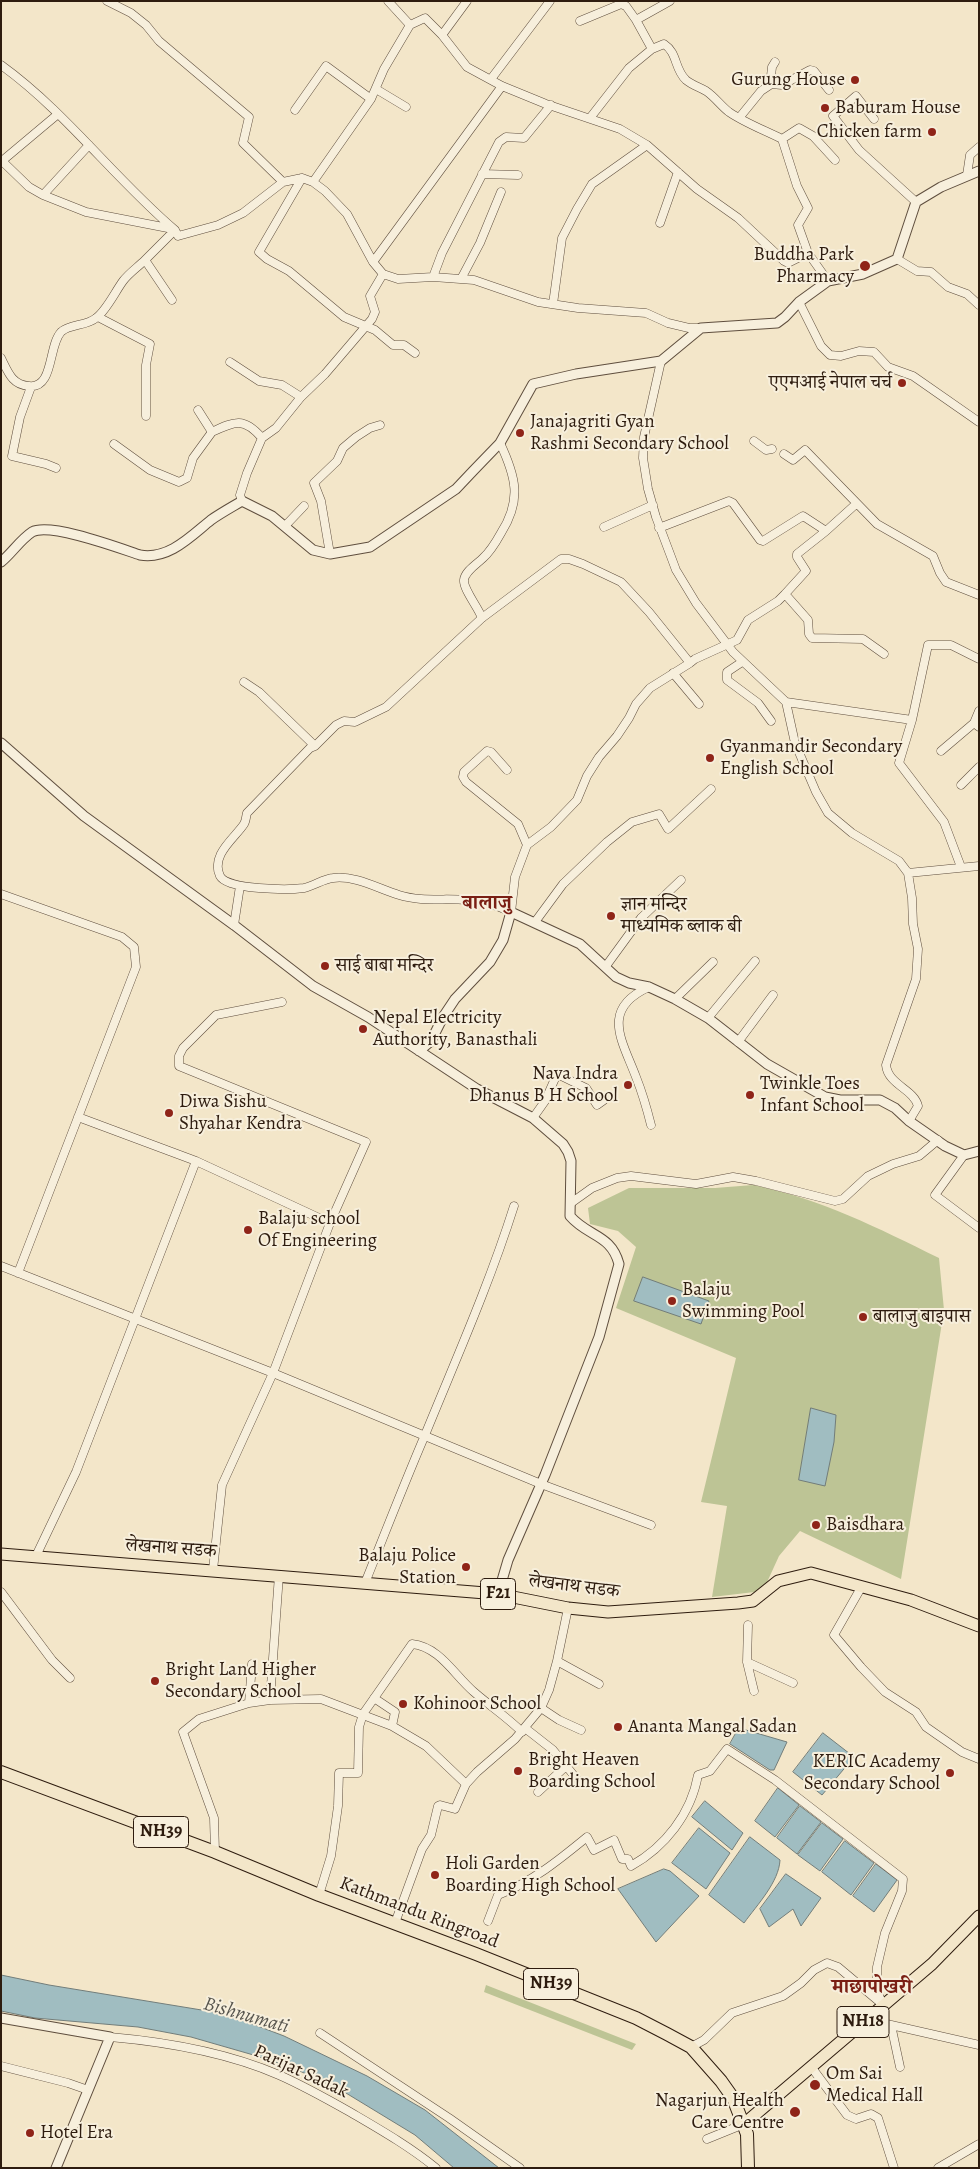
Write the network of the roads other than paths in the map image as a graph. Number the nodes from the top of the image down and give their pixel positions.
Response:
1 (107, 1) edge
2 (388, 1) edge
3 (467, 1) edge
4 (550, 1) edge
5 (670, 1) edge
6 (623, 3) edge
7 (636, 20) junction
8 (580, 21) dead end
9 (410, 25) junction
10 (442, 35) junction
11 (652, 49) junction
12 (775, 62) dead end
13 (1, 65) edge
14 (491, 79) junction
15 (771, 84) junction
16 (502, 86) junction
17 (376, 89) junction
18 (829, 90) dead end
19 (371, 99) junction
20 (551, 105) junction
21 (406, 107) dead end
22 (295, 110) dead end
23 (58, 114) junction
24 (590, 118) junction
25 (738, 118) junction
26 (874, 119) dead end
27 (782, 139) junction
28 (89, 145) junction
29 (647, 145) junction
30 (979, 147) edge
31 (835, 160) dead end
32 (1, 161) edge
33 (979, 171) edge
34 (678, 172) junction
35 (482, 174) junction
36 (518, 175) dead end
37 (967, 175) junction
38 (302, 178) junction
39 (283, 182) junction
40 (313, 182) junction
41 (500, 192) dead end
42 (43, 195) junction
43 (916, 202) junction
44 (660, 223) dead end
45 (175, 230) junction
46 (808, 253) junction
47 (897, 259) junction
48 (145, 260) junction
49 (373, 262) junction
50 (382, 274) junction
51 (433, 277) junction
52 (461, 279) junction
53 (828, 281) junction
54 (172, 300) dead end
55 (799, 302) junction
56 (553, 304) junction
57 (979, 305) edge
58 (98, 318) junction
59 (366, 326) junction
60 (700, 328) junction
61 (415, 353) dead end
62 (1, 358) edge
63 (661, 361) junction
64 (230, 362) dead end
65 (31, 387) junction
66 (301, 396) junction
67 (198, 410) dead end
68 (146, 416) dead end
69 (979, 422) edge
70 (380, 425) dead end
71 (212, 432) junction
72 (262, 438) junction
73 (754, 441) dead end
74 (500, 443) junction
75 (114, 444) dead end
76 (772, 448) dead end
77 (784, 454) dead end
78 (56, 468) dead end
79 (242, 501) junction
80 (856, 504) junction
81 (653, 505) junction
82 (304, 506) dead end
83 (285, 526) junction
84 (604, 527) dead end
85 (659, 528) junction
86 (826, 531) junction
87 (330, 554) junction
88 (1, 562) edge
89 (785, 594) junction
90 (979, 595) edge
91 (482, 618) junction
92 (728, 645) junction
93 (884, 654) dead end
94 (979, 659) edge
95 (742, 662) junction
96 (690, 663) junction
97 (673, 673) junction
98 (244, 682) dead end
99 (786, 702) junction
100 (699, 704) dead end
101 (979, 711) edge
102 (912, 720) junction
103 (771, 721) dead end
104 (976, 725) edge
105 (1, 743) edge
106 (315, 746) junction
107 (940, 751) dead end
108 (979, 767) edge
109 (508, 770) dead end
110 (961, 785) dead end
111 (712, 789) dead end
112 (527, 845) junction
113 (979, 866) edge
114 (961, 867) junction
115 (908, 873) junction
116 (681, 880) dead end
117 (240, 886) junction
118 (1, 894) edge
119 (511, 912) junction
120 (535, 922) junction
121 (234, 925) junction
122 (755, 961) dead end
123 (713, 962) dead end
124 (606, 966) junction
125 (649, 987) junction
126 (773, 995) dead end
127 (675, 999) junction
128 (282, 1002) dead end
129 (708, 1018) junction
130 (738, 1042) junction
131 (419, 1051) junction
132 (604, 1100) dead end
133 (78, 1117) junction
134 (533, 1118) junction
135 (909, 1121) junction
136 (651, 1125) dead end
137 (938, 1140) junction
138 (979, 1151) edge
139 (964, 1155) junction
140 (196, 1161) junction
141 (571, 1203) junction
142 (514, 1206) dead end
143 (330, 1223) junction
144 (979, 1228) edge
145 (1, 1266) edge
146 (18, 1273) junction
147 (135, 1320) junction
148 (273, 1373) junction
149 (425, 1434) junction
150 (541, 1484) junction
151 (651, 1525) dead end
152 (1, 1554) edge
153 (36, 1556) junction
154 (213, 1570) junction
155 (280, 1576) junction
156 (365, 1583) junction
157 (862, 1586) junction
158 (1, 1592) edge
159 (498, 1594) junction
160 (568, 1608) junction
161 (748, 1625) dead end
162 (979, 1626) edge
163 (557, 1661) junction
164 (747, 1662) junction
165 (252, 1664) dead end
166 (70, 1678) dead end
167 (793, 1683) dead end
168 (599, 1684) dead end
169 (754, 1691) dead end
170 (374, 1698) junction
171 (270, 1700) junction
172 (249, 1703) junction
173 (541, 1708) junction
174 (363, 1714) junction
175 (392, 1726) junction
176 (524, 1730) junction
177 (581, 1730) dead end
178 (979, 1759) edge
179 (565, 1767) junction
180 (1, 1772) edge
181 (576, 1778) dead end
182 (466, 1784) junction
183 (538, 1792) dead end
184 (215, 1852) junction
185 (318, 1895) junction
186 (979, 1916) edge
187 (488, 1921) dead end
188 (395, 1923) junction
189 (883, 2005) junction
190 (1, 2018) edge
191 (869, 2018) junction
192 (890, 2025) junction
193 (320, 2033) dead end
194 (110, 2037) junction
195 (979, 2045) edge
196 (690, 2048) junction
197 (1, 2066) edge
198 (900, 2067) dead end
199 (812, 2068) junction
200 (88, 2090) junction
201 (744, 2124) junction
202 (707, 2139) dead end
203 (979, 2144) edge
204 (56, 2168) edge
205 (436, 2168) edge
206 (520, 2168) edge
207 (748, 2168) edge
208 (894, 2168) edge
209 (938, 2168) edge

1 - 39 street
2 - 9 street
3 - 10 street
4 - 14 street
5 - 7 street
6 - 7 street
6 - 8 street
7 - 11 street
9 - 10 street
9 - 17 street
10 - 14 street
11 - 24 street
11 - 25 street
12 - 15 street
13 - 23 street
14 - 16 street
15 - 18 street
15 - 25 street
16 - 20 street
16 - 49 street
17 - 19 street
17 - 21 street
19 - 22 street
19 - 40 street
20 - 24 street
20 - 35 street
23 - 28 street
23 - 32 street
24 - 29 street
25 - 27 street
26 - 43 street
27 - 31 street
27 - 46 street
28 - 42 street
28 - 45 street
29 - 34 street
29 - 56 street
30 - 37 street
32 - 42 street
33 - 37 street
34 - 44 street
34 - 46 street
35 - 36 street
35 - 51 street
37 - 43 street
38 - 39 street
38 - 40 street
38 - 59 street
39 - 45 street
40 - 49 street
41 - 52 street
42 - 45 street
43 - 47 street
45 - 48 street
46 - 53 street
47 - 53 street
47 - 57 street
48 - 54 street
48 - 58 street
49 - 50 street
50 - 51 street
50 - 59 street
51 - 52 street
52 - 56 street
53 - 55 street
55 - 60 street
55 - 69 street
56 - 60 street
58 - 65 street
58 - 68 street
59 - 61 street
59 - 66 street
60 - 63 street
62 - 65 street
63 - 74 street
63 - 81 street
64 - 66 street
65 - 78 street
66 - 72 street
67 - 71 street
70 - 87 street
71 - 72 street
71 - 75 street
72 - 79 street
73 - 76 street
74 - 87 street
74 - 91 street
77 - 80 street
79 - 83 street
79 - 88 street
80 - 86 street
80 - 90 street
81 - 84 street
81 - 85 street
82 - 83 street
83 - 87 street
85 - 86 street
85 - 92 street
86 - 89 street
89 - 92 street
89 - 93 street
91 - 96 street
91 - 106 street
92 - 95 street
92 - 96 street
94 - 102 street
95 - 99 street
95 - 103 street
96 - 97 street
97 - 100 street
97 - 112 street
98 - 106 street
99 - 102 street
99 - 115 street
101 - 104 street
102 - 114 street
104 - 107 street
105 - 121 street
106 - 117 street
108 - 110 street
109 - 112 street
111 - 120 street
112 - 119 street
113 - 114 street
114 - 115 street
115 - 135 street
116 - 124 street
117 - 119 street
117 - 121 street
118 - 133 street
119 - 120 street
119 - 131 street
120 - 124 street
121 - 131 street
122 - 129 street
123 - 127 street
124 - 125 street
125 - 127 street
125 - 136 street
126 - 130 street
127 - 129 street
128 - 143 street
129 - 130 street
130 - 135 street
131 - 134 street
132 - 134 street
133 - 140 street
133 - 146 street
134 - 141 street
135 - 137 street
137 - 139 street
137 - 141 street
138 - 139 street
139 - 144 street
140 - 143 street
140 - 147 street
141 - 150 street
142 - 149 street
143 - 148 street
145 - 146 street
146 - 147 street
147 - 148 street
147 - 153 street
148 - 149 street
148 - 154 street
149 - 150 street
149 - 156 street
150 - 151 street
150 - 159 street
152 - 153 main road, लेखनाथ सडक / F21
153 - 154 main road, लेखनाथ सडक / F21
154 - 155 main road, लेखनाथ सडक / F21
155 - 156 main road, लेखनाथ सडक / F21
155 - 171 street
156 - 159 main road, लेखनाथ सडक / F21
157 - 160 main road, लेखनाथ सडक / F21
157 - 162 main road, लेखनाथ सडक / F21
157 - 178 street
158 - 166 street
159 - 160 main road, लेखनाथ सडक / F21
160 - 163 street
161 - 164 street
163 - 168 street
163 - 173 street
164 - 167 street
164 - 169 street
165 - 172 street
170 - 174 street
170 - 175 street
170 - 176 street
171 - 172 street
171 - 174 street
172 - 184 street
173 - 176 street
173 - 177 street
174 - 175 street
174 - 185 street
175 - 182 street
176 - 179 street
176 - 182 street
179 - 181 street
179 - 183 street
180 - 184 highway, Kathmandu Ringroad / NH39
182 - 188 street
184 - 185 highway, Kathmandu Ringroad / NH39
185 - 188 highway, Kathmandu Ringroad / NH39
186 - 189 main road, NH18
187 - 189 street
188 - 196 highway, Kathmandu Ringroad / NH39
189 - 191 main road, NH18
189 - 196 street
190 - 194 street
191 - 192 street
191 - 199 main road, NH18
192 - 195 street
192 - 198 street
193 - 206 street
194 - 200 street
194 - 205 street, Parijat Sadak
196 - 201 highway, Kathmandu Ringroad / NH39
197 - 200 street
199 - 201 main road, NH18
199 - 208 street
200 - 204 street
201 - 202 street
201 - 207 highway, Kathmandu Ringroad / NH39
203 - 209 street

